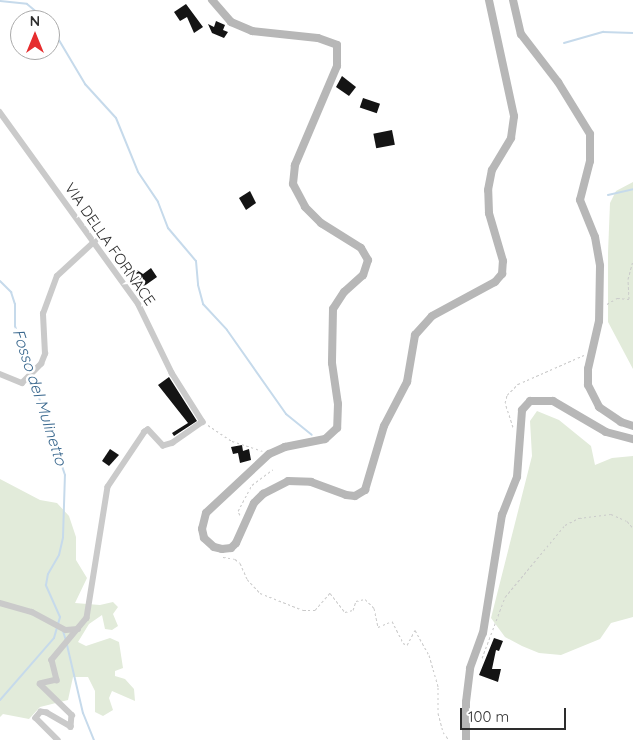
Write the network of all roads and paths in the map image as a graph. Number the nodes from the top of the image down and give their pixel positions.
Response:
1 (212, 0) edge
2 (489, 0) edge
3 (513, 0) edge
4 (0, 112) edge
5 (95, 241) junction
6 (633, 260) edge
7 (633, 270) edge
8 (629, 272) junction
9 (599, 308) junction
10 (594, 351) junction
11 (0, 374) edge
12 (203, 422) junction
13 (633, 426) edge
14 (514, 433) dead end
15 (633, 439) edge
16 (269, 454) junction
17 (273, 469) dead end
18 (246, 521) junction
19 (633, 528) edge
20 (214, 547) junction
21 (0, 604) edge
22 (78, 629) junction
23 (480, 660) dead end
24 (58, 740) edge
25 (449, 740) edge
26 (466, 740) edge

1 - 16 main road
2 - 18 main road
3 - 9 main road
4 - 5 street, VIA DELLA FORNACE
5 - 11 street
5 - 12 street, VIA DELLA FORNACE
6 - 8 path
7 - 8 path
8 - 9 path
9 - 10 main road
10 - 13 main road
10 - 14 path
12 - 16 path
12 - 22 street
15 - 26 main road
16 - 20 main road
17 - 18 path
18 - 20 main road
19 - 23 path
20 - 25 path
21 - 22 street
22 - 24 street

